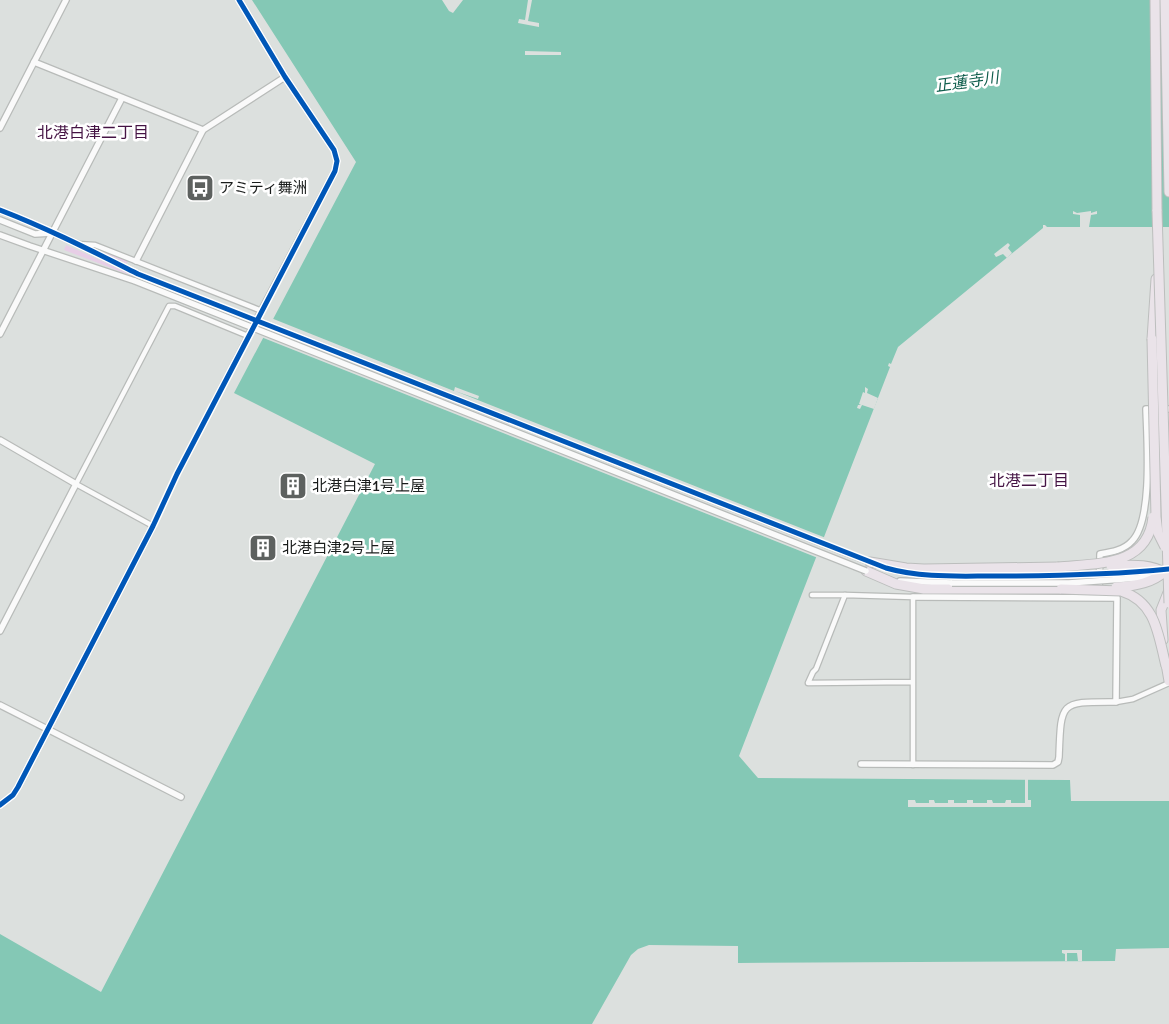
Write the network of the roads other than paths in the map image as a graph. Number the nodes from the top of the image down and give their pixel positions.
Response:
1 (66, 0) edge
2 (239, 0) edge
3 (1155, 0) edge
4 (1165, 0) edge
5 (34, 62) junction
6 (285, 77) junction
7 (122, 98) junction
8 (0, 128) edge
9 (204, 130) junction
10 (1169, 192) edge
11 (0, 210) edge
12 (0, 220) edge
13 (52, 233) junction
14 (0, 235) edge
15 (77, 244) junction
16 (1158, 247) junction
17 (43, 250) junction
18 (136, 261) junction
19 (262, 310) junction
20 (0, 334) edge
21 (248, 336) junction
22 (1169, 409) edge
23 (0, 440) edge
24 (1155, 466) junction
25 (1169, 481) edge
26 (1146, 482) junction
27 (76, 484) junction
28 (153, 526) junction
29 (1169, 552) edge
30 (1169, 558) edge
31 (870, 562) junction
32 (1160, 566) junction
33 (1058, 567) junction
34 (1169, 569) edge
35 (866, 571) junction
36 (1169, 577) edge
37 (1140, 582) junction
38 (1061, 589) junction
39 (1169, 590) edge
40 (812, 595) dead end
41 (845, 595) junction
42 (913, 597) junction
43 (1099, 598) junction
44 (1117, 598) junction
45 (1169, 603) edge
46 (0, 631) edge
47 (1166, 666) junction
48 (913, 682) junction
49 (1169, 682) edge
50 (1116, 702) junction
51 (0, 705) edge
52 (48, 729) junction
53 (861, 764) dead end
54 (913, 765) junction
55 (181, 797) dead end
56 (0, 805) edge

1 - 5 street
2 - 6 street
3 - 16 highway, bridge
4 - 10 highway
5 - 7 street
5 - 8 street
6 - 9 street
6 - 19 street
7 - 9 street
7 - 13 street
9 - 18 street
11 - 13 street
12 - 13 street
13 - 15 street
13 - 17 street
14 - 17 street
15 - 18 street
15 - 31 street, bridge
16 - 24 highway, bridge
16 - 45 highway, bridge
17 - 20 street
17 - 35 street, bridge
18 - 19 street
19 - 21 street
21 - 27 street
21 - 28 street
22 - 26 street
23 - 27 street
24 - 29 highway, bridge
24 - 33 highway, bridge
25 - 26 street
26 - 43 street
27 - 28 street
27 - 46 street
28 - 52 street
30 - 32 street
31 - 33 highway
31 - 34 street, bridge
32 - 36 street
32 - 37 street
33 - 36 highway, bridge
34 - 38 highway, bridge
35 - 36 street, bridge
35 - 38 highway
36 - 37 street
37 - 44 street
38 - 47 highway, bridge
39 - 47 highway, bridge
40 - 41 street
41 - 42 street
41 - 48 street
42 - 43 street
42 - 48 street
43 - 44 street
44 - 50 street
47 - 49 highway
48 - 54 street
49 - 50 street
50 - 54 street
51 - 52 street
52 - 55 street
52 - 56 street
53 - 54 street

